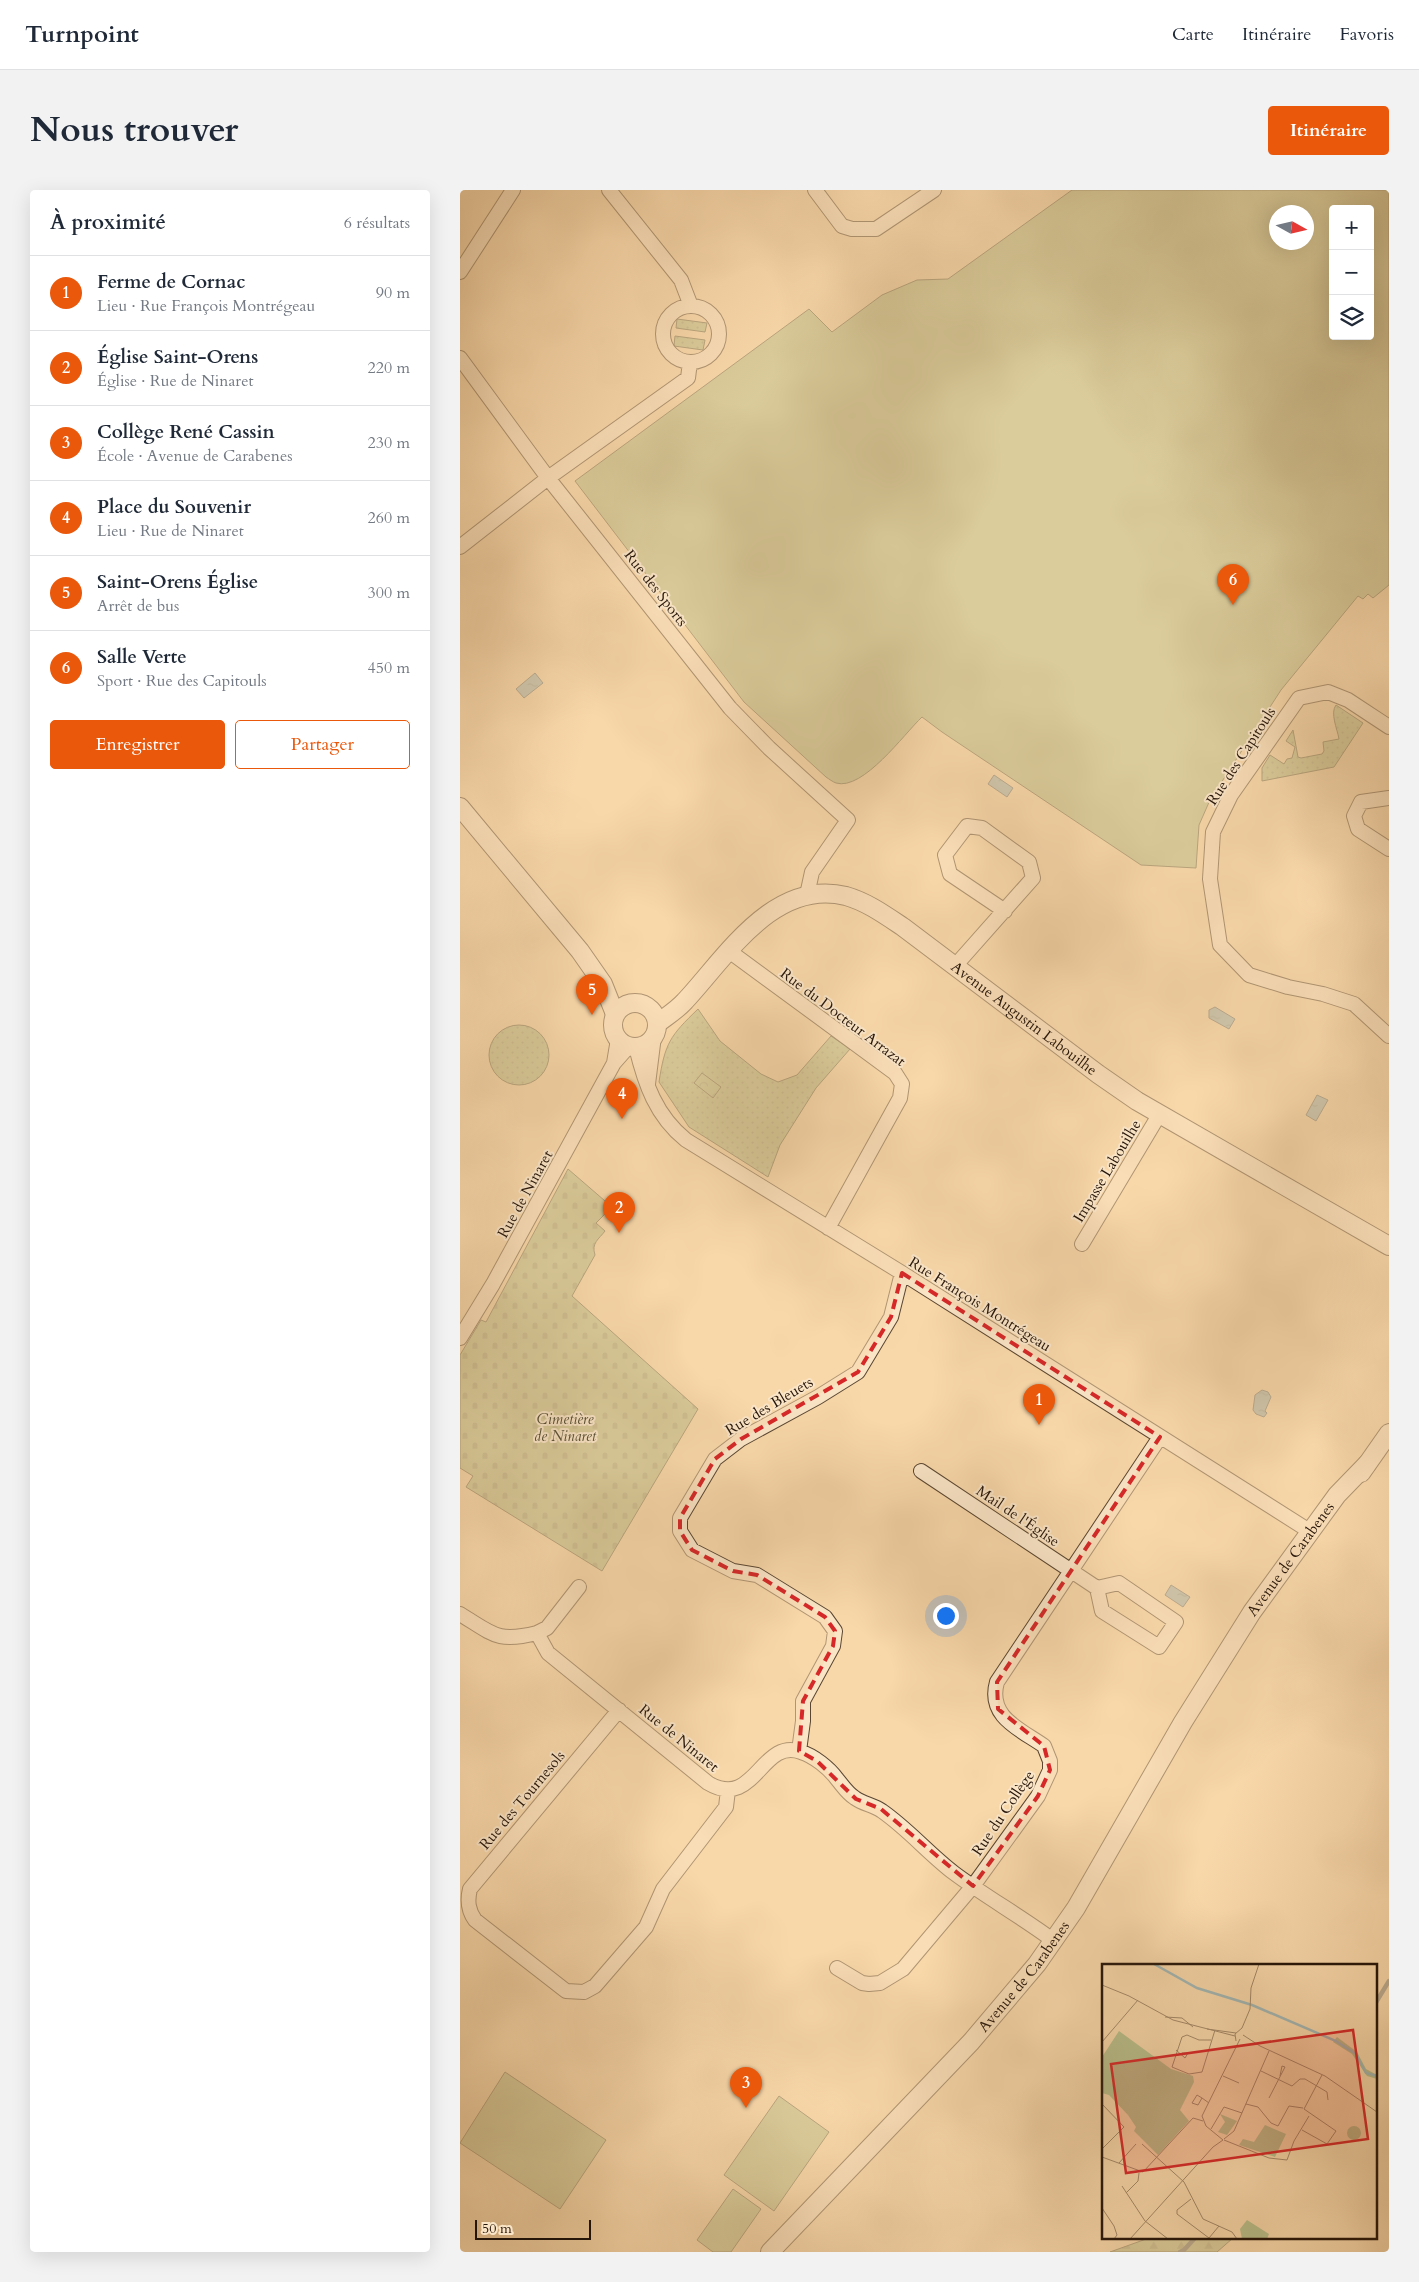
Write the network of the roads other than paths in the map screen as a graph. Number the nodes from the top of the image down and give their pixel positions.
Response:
1 (513, 190) edge
2 (609, 190) edge
3 (815, 190) edge
4 (934, 190) edge
5 (460, 272) edge
6 (691, 306) junction
7 (460, 358) edge
8 (690, 362) junction
9 (548, 478) junction
10 (460, 548) edge
11 (1389, 727) edge
12 (1389, 798) edge
13 (460, 807) edge
14 (1389, 849) edge
15 (807, 895) junction
16 (1005, 911) junction
17 (729, 951) junction
18 (955, 966) junction
19 (603, 984) junction
20 (615, 1014) junction
21 (650, 1017) junction
22 (1389, 1036) edge
23 (628, 1044) junction
24 (648, 1088) junction
25 (1159, 1115) junction
26 (828, 1228) junction
27 (1082, 1244) dead end
28 (1389, 1246) edge
29 (902, 1273) junction
30 (460, 1338) edge
31 (1389, 1434) edge
32 (1160, 1437) junction
33 (1366, 1464) junction
34 (921, 1471) dead end
35 (1311, 1532) junction
36 (1070, 1570) junction
37 (579, 1587) dead end
38 (1097, 1588) junction
39 (460, 1614) edge
40 (537, 1634) junction
41 (1223, 1661) junction
42 (619, 1710) junction
43 (799, 1750) junction
44 (728, 1790) junction
45 (973, 1886) junction
46 (1054, 1940) junction
47 (837, 1968) dead end
48 (770, 2252) edge

1 - 5 street
2 - 6 street
3 - 4 street
6 - 8 street
6 - 8 street
7 - 9 street, Rue des Sports
8 - 9 street
9 - 10 street
9 - 15 street, Rue des Sports
11 - 22 street, Rue des Capitouls
12 - 14 street
13 - 19 street
15 - 17 street, Avenue Augustin Labouilhe
15 - 18 street, Avenue Augustin Labouilhe
16 - 16 street
16 - 18 street
17 - 21 street, Avenue Augustin Labouilhe
17 - 26 street, Rue du Docteur Arrazat
18 - 25 street, Avenue Augustin Labouilhe
19 - 20 street
19 - 21 street
20 - 21 street
20 - 23 street
21 - 23 street
21 - 24 street
23 - 24 street, Rue François Montrégeau
23 - 30 street, Rue de Ninaret
24 - 26 street, Rue François Montrégeau
25 - 27 street, Impasse Labouilhe
25 - 28 street, Avenue Augustin Labouilhe
26 - 29 street, Rue François Montrégeau
29 - 32 street, Rue François Montrégeau
29 - 43 street, Rue des Bleuets
31 - 33 street, Avenue de Carabenes
32 - 35 street, Rue François Montrégeau
32 - 36 street, Rue du Collège
33 - 35 street, Avenue de Carabenes
33 - 41 street, Avenue de Carabenes
34 - 36 street, Mail de l'Église
35 - 41 street, Avenue de Carabenes
36 - 38 street, Mail de l'Église
36 - 45 street, Rue du Collège
37 - 40 street
38 - 38 street
39 - 40 street
40 - 42 street, Rue de Ninaret
41 - 46 street, Avenue de Carabenes
42 - 44 street, Rue de Ninaret
42 - 44 street, Rue des Tournesols
43 - 44 street
43 - 45 street
45 - 46 street
45 - 47 street, Rue du Collège
46 - 48 street, Avenue de Carabenes

